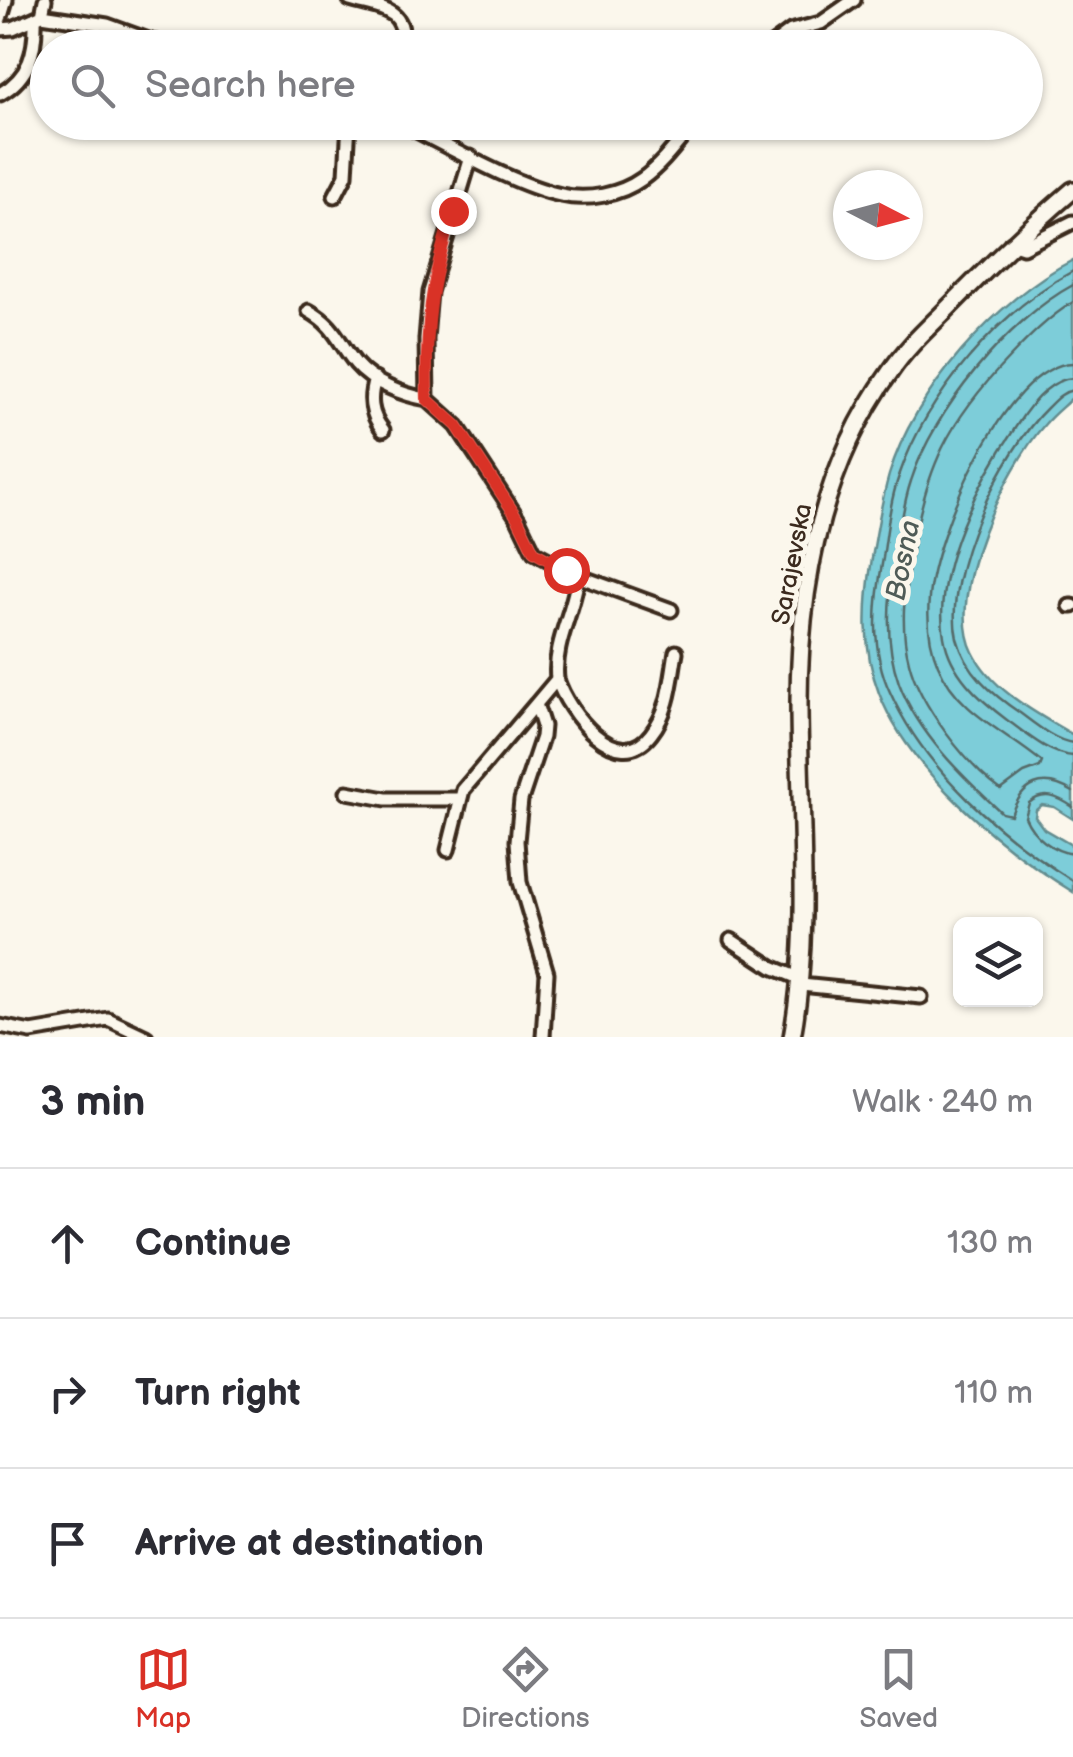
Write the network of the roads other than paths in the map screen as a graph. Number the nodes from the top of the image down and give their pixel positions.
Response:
1 (6, 0) edge
2 (45, 0) edge
3 (350, 0) edge
4 (854, 0) edge
5 (38, 16) junction
6 (0, 20) edge
7 (0, 29) edge
8 (36, 30) edge
9 (121, 30) edge
10 (403, 30) edge
11 (794, 30) edge
12 (30, 62) edge
13 (0, 94) edge
14 (348, 140) edge
15 (436, 140) edge
16 (679, 140) edge
17 (471, 157) junction
18 (1073, 190) edge
19 (335, 196) dead end
20 (1073, 222) edge
21 (1011, 243) junction
22 (309, 311) dead end
23 (375, 379) junction
24 (427, 399) junction
25 (382, 430) dead end
26 (578, 576) junction
27 (671, 610) dead end
28 (676, 652) dead end
29 (556, 679) junction
30 (536, 704) junction
31 (348, 792) dead end
32 (459, 799) junction
33 (448, 850) dead end
34 (731, 940) dead end
35 (801, 982) junction
36 (921, 997) dead end
37 (0, 1026) edge
38 (146, 1037) edge
39 (543, 1037) edge
40 (792, 1037) edge

1 - 6 street
2 - 5 street
3 - 10 street
4 - 11 street
5 - 7 street
5 - 8 street
5 - 9 street
12 - 13 street
14 - 19 street
15 - 17 street
16 - 17 street
17 - 24 street
18 - 21 main road, Sarajevska
20 - 21 street
21 - 35 main road, Sarajevska
22 - 23 street
23 - 24 street
23 - 25 street
24 - 26 street
26 - 27 street
26 - 29 street
28 - 29 street
29 - 30 street
30 - 32 street
30 - 39 street
31 - 32 street
32 - 33 street
34 - 35 street
35 - 36 street
35 - 40 main road, Sarajevska
37 - 38 street

